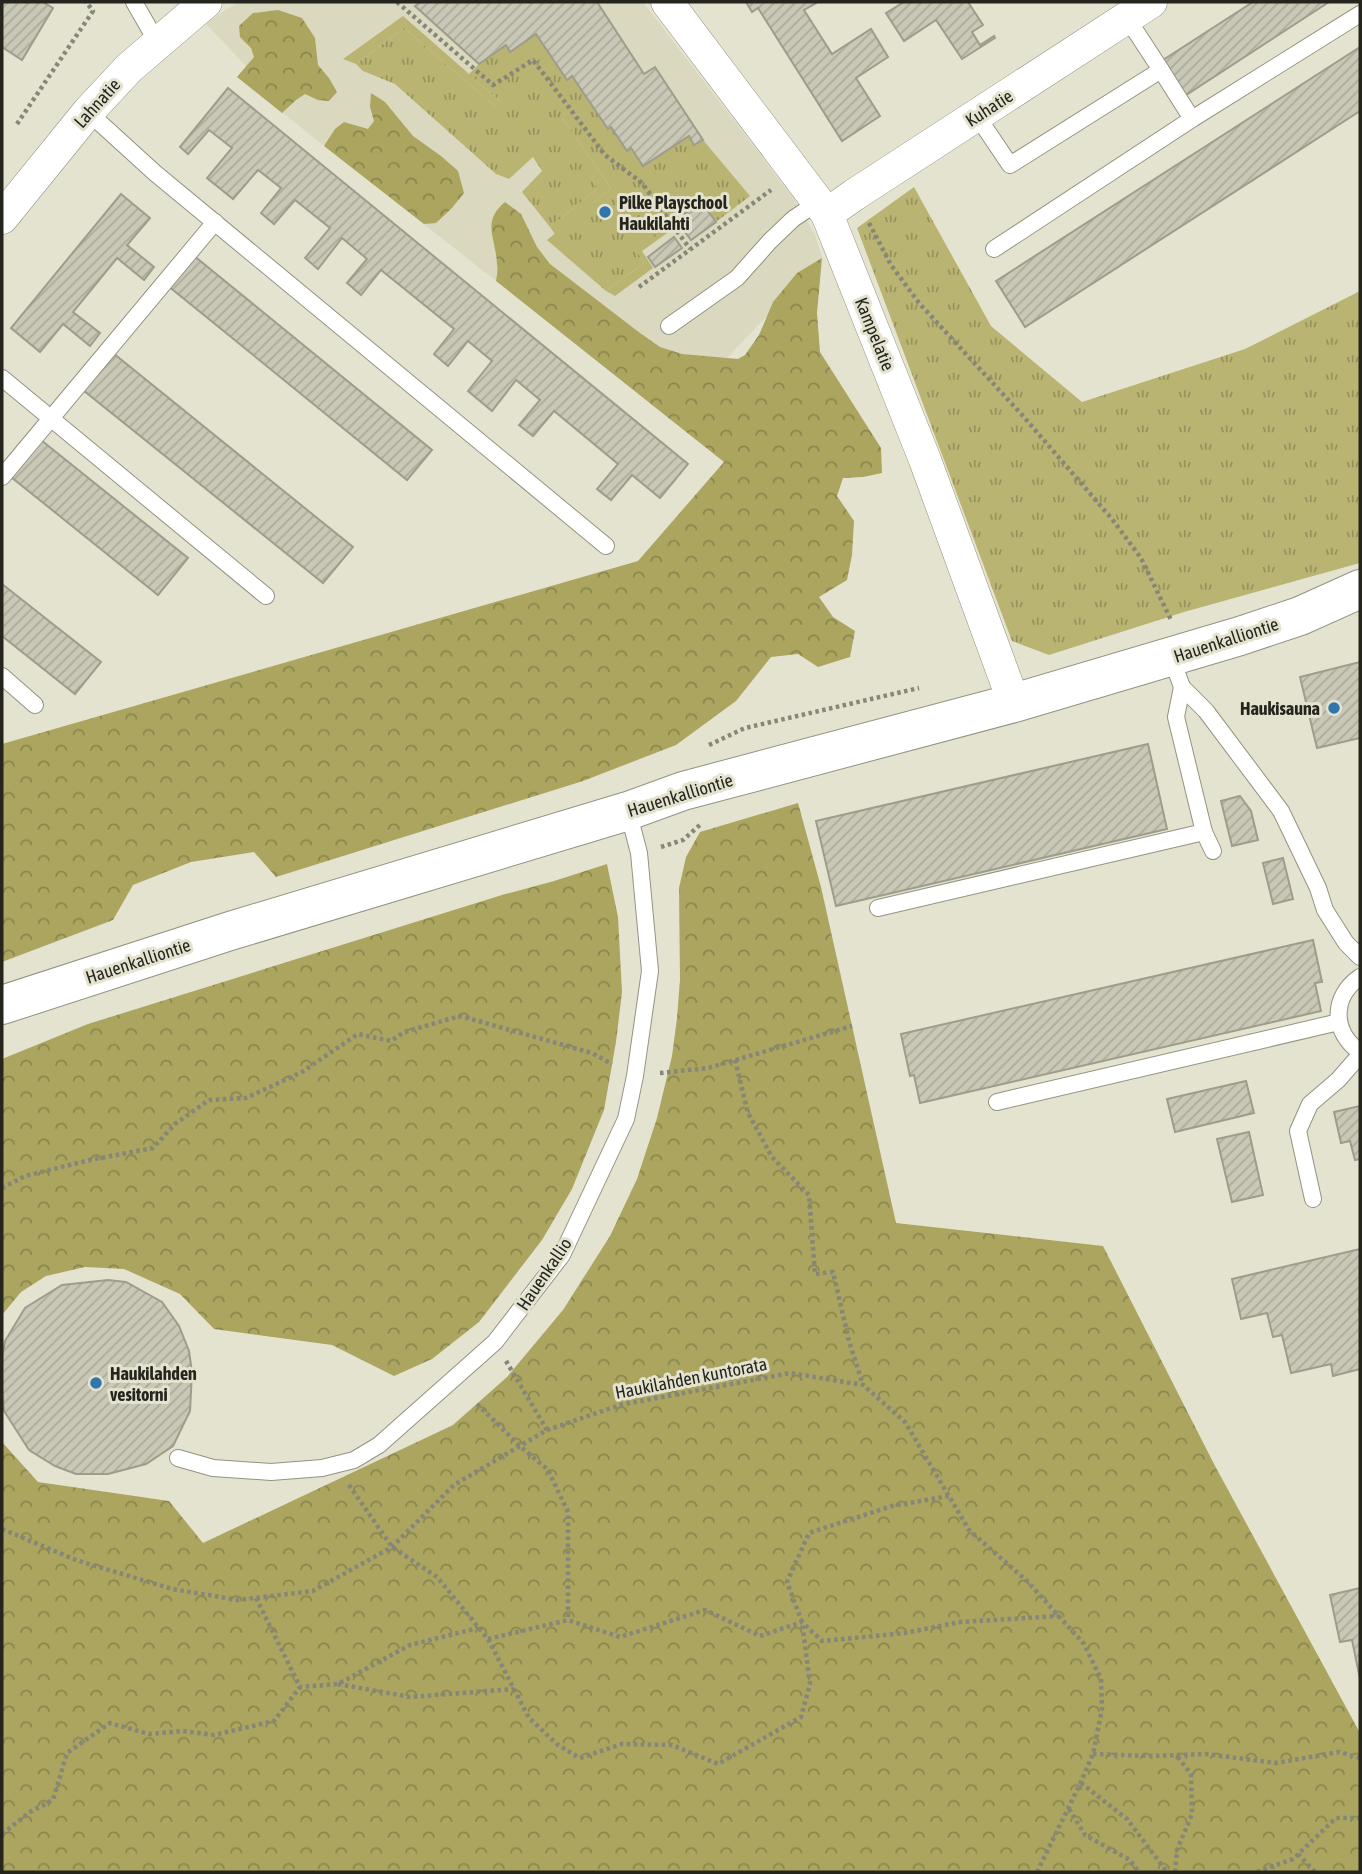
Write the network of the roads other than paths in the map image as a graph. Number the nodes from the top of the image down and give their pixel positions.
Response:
1 (206, 2) edge
2 (667, 2) edge
3 (137, 3) edge
4 (1139, 10) edge
5 (1360, 14) edge
6 (157, 42) junction
7 (1161, 70) junction
8 (88, 111) junction
9 (977, 116) junction
10 (1192, 119) junction
11 (823, 208) junction
12 (2, 218) edge
13 (215, 222) junction
14 (994, 249) dead end
15 (670, 326) dead end
16 (2, 378) edge
17 (50, 418) junction
18 (2, 477) edge
19 (606, 546) dead end
20 (1360, 589) edge
21 (266, 596) dead end
22 (1175, 656) junction
23 (2, 676) edge
24 (1014, 703) junction
25 (36, 705) dead end
26 (628, 811) junction
27 (1204, 832) junction
28 (1213, 851) dead end
29 (878, 908) dead end
30 (1360, 957) edge
31 (1360, 977) edge
32 (2, 1005) edge
33 (1339, 1022) junction
34 (1360, 1054) edge
35 (997, 1102) dead end
36 (1314, 1199) dead end
37 (178, 1458) dead end

1 - 6 street, Lahnatie
2 - 11 street, Kampelatie
3 - 6 lane
4 - 7 lane
4 - 9 street, Kuhatie
5 - 10 lane
6 - 8 street, Lahnatie
7 - 9 lane
7 - 10 lane
8 - 12 street, Lahnatie
8 - 13 lane
9 - 11 street, Kuhatie
10 - 14 lane
11 - 15 lane
11 - 24 street, Kampelatie
13 - 17 lane
13 - 19 lane
16 - 17 lane
17 - 18 lane
17 - 21 lane
20 - 22 main road, Hauenkalliontie
22 - 24 main road, Hauenkalliontie
22 - 27 lane
22 - 30 lane
23 - 25 lane
24 - 26 main road, Hauenkalliontie
26 - 32 main road, Hauenkalliontie
26 - 37 lane, Hauenkallio
27 - 28 lane
27 - 29 lane
31 - 33 lane
33 - 34 lane
33 - 35 lane
34 - 36 lane

